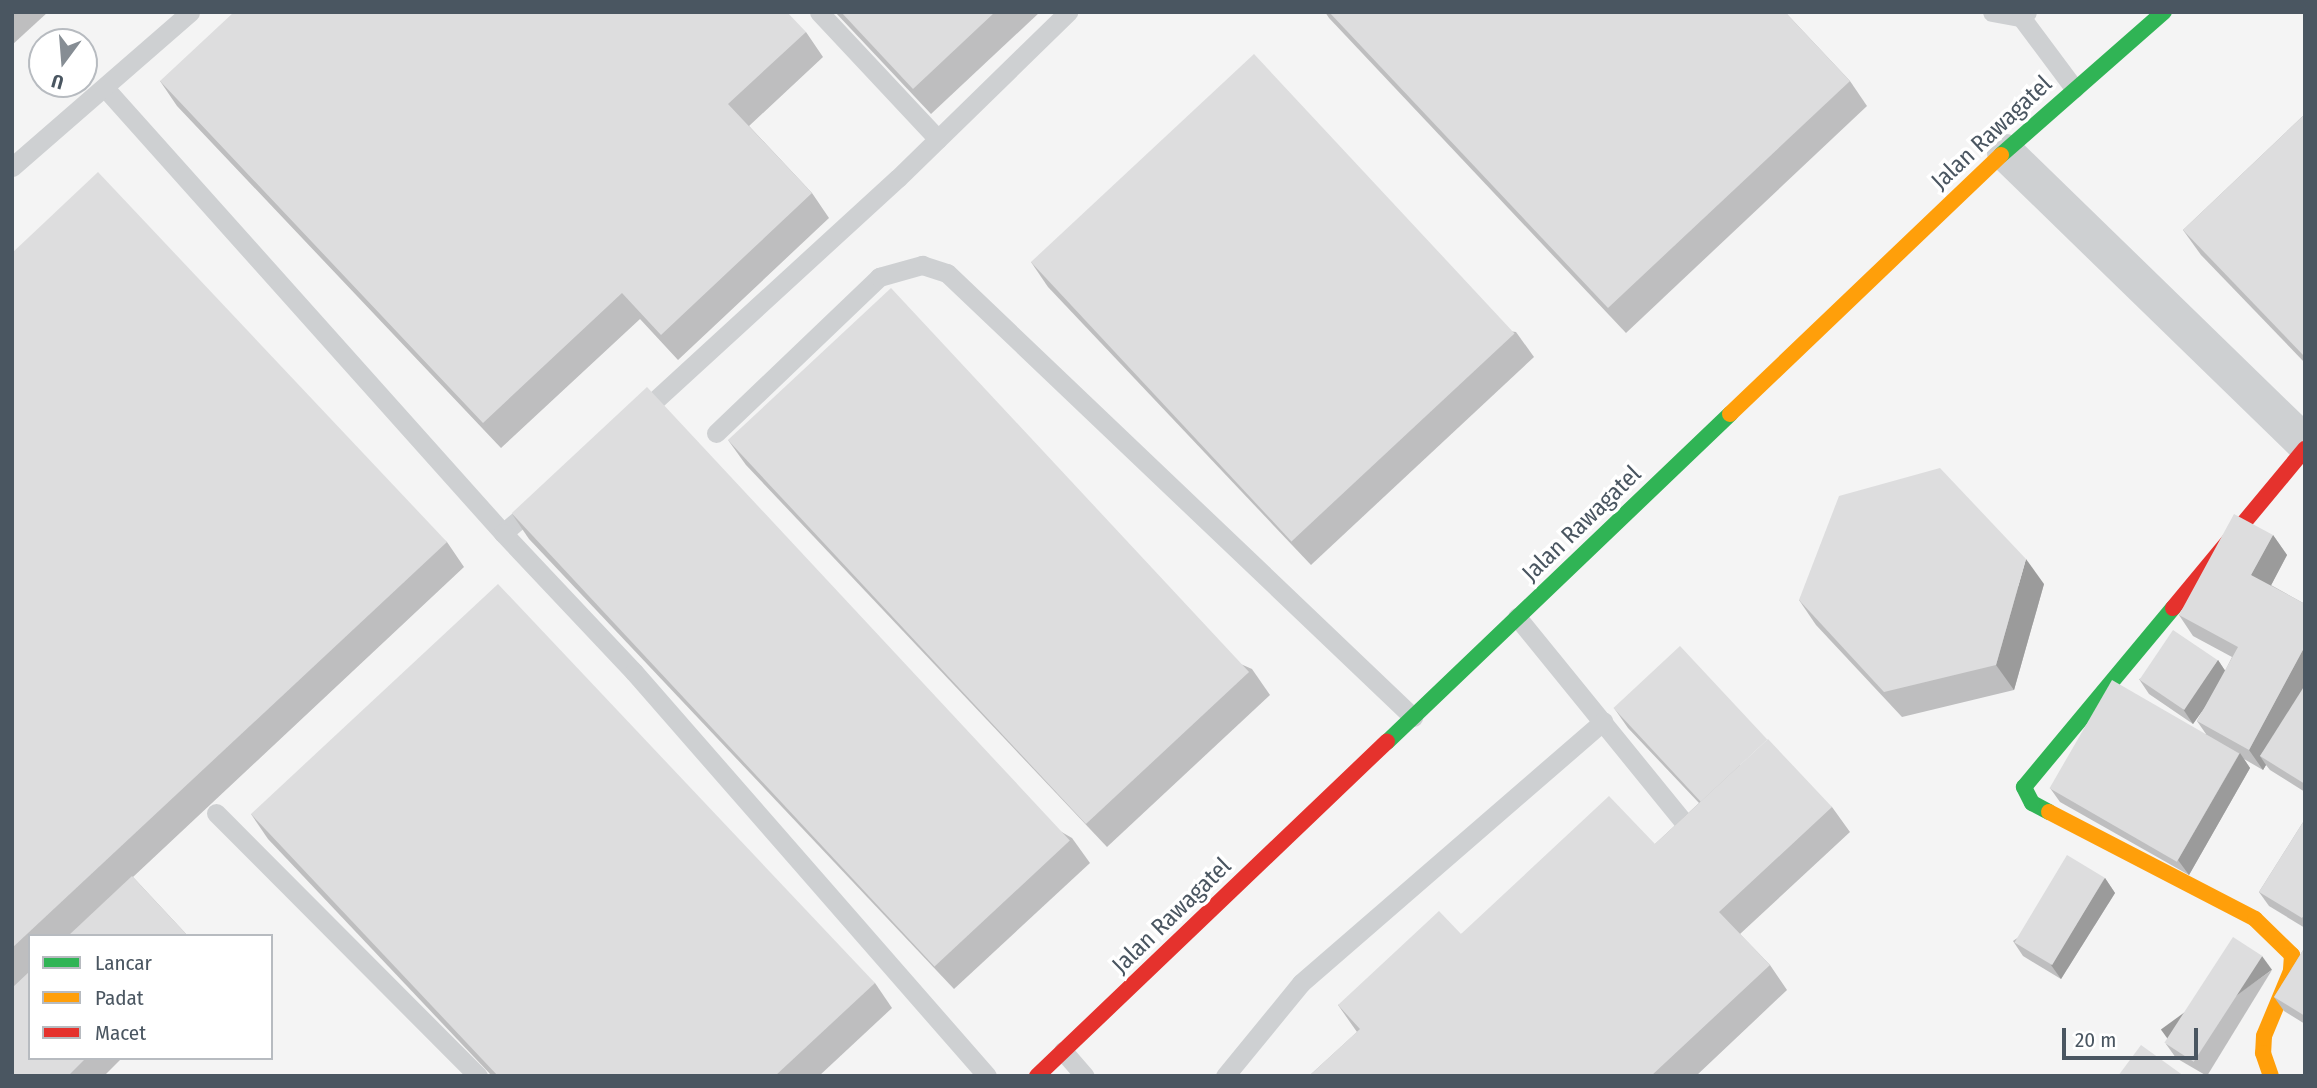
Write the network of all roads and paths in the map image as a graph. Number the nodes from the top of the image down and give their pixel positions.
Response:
1 (190, 12) edge
2 (819, 12) edge
3 (1068, 12) edge
4 (1992, 12) edge
5 (2164, 12) edge
6 (2024, 15) edge
7 (105, 88) junction
8 (2074, 88) junction
9 (938, 139) junction
10 (2005, 152) junction
11 (12, 167) edge
12 (624, 428) edge
13 (716, 433) dead end
14 (2305, 444) edge
15 (2305, 449) edge
16 (554, 489) edge
17 (503, 533) junction
18 (1517, 617) junction
19 (1413, 717) junction
20 (1602, 722) junction
21 (216, 813) dead end
22 (1683, 821) edge
23 (1063, 1051) junction
24 (478, 1076) edge
25 (988, 1076) edge
26 (1037, 1076) edge
27 (1085, 1076) edge
28 (1225, 1076) edge
29 (2271, 1076) edge

1 - 7 lane
2 - 9 lane
3 - 9 lane
4 - 6 lane
5 - 8 street, Jalan Rawagatel
6 - 8 lane
7 - 11 lane
7 - 17 lane
8 - 10 street, Jalan Rawagatel
9 - 12 lane
10 - 14 street
10 - 18 street, Jalan Rawagatel
13 - 19 lane
15 - 29 street
16 - 17 lane
17 - 25 lane
18 - 19 street, Jalan Rawagatel
18 - 20 lane
19 - 23 street, Jalan Rawagatel
20 - 22 lane
20 - 28 lane
21 - 24 lane
23 - 26 street, Jalan Rawagatel
23 - 27 lane

